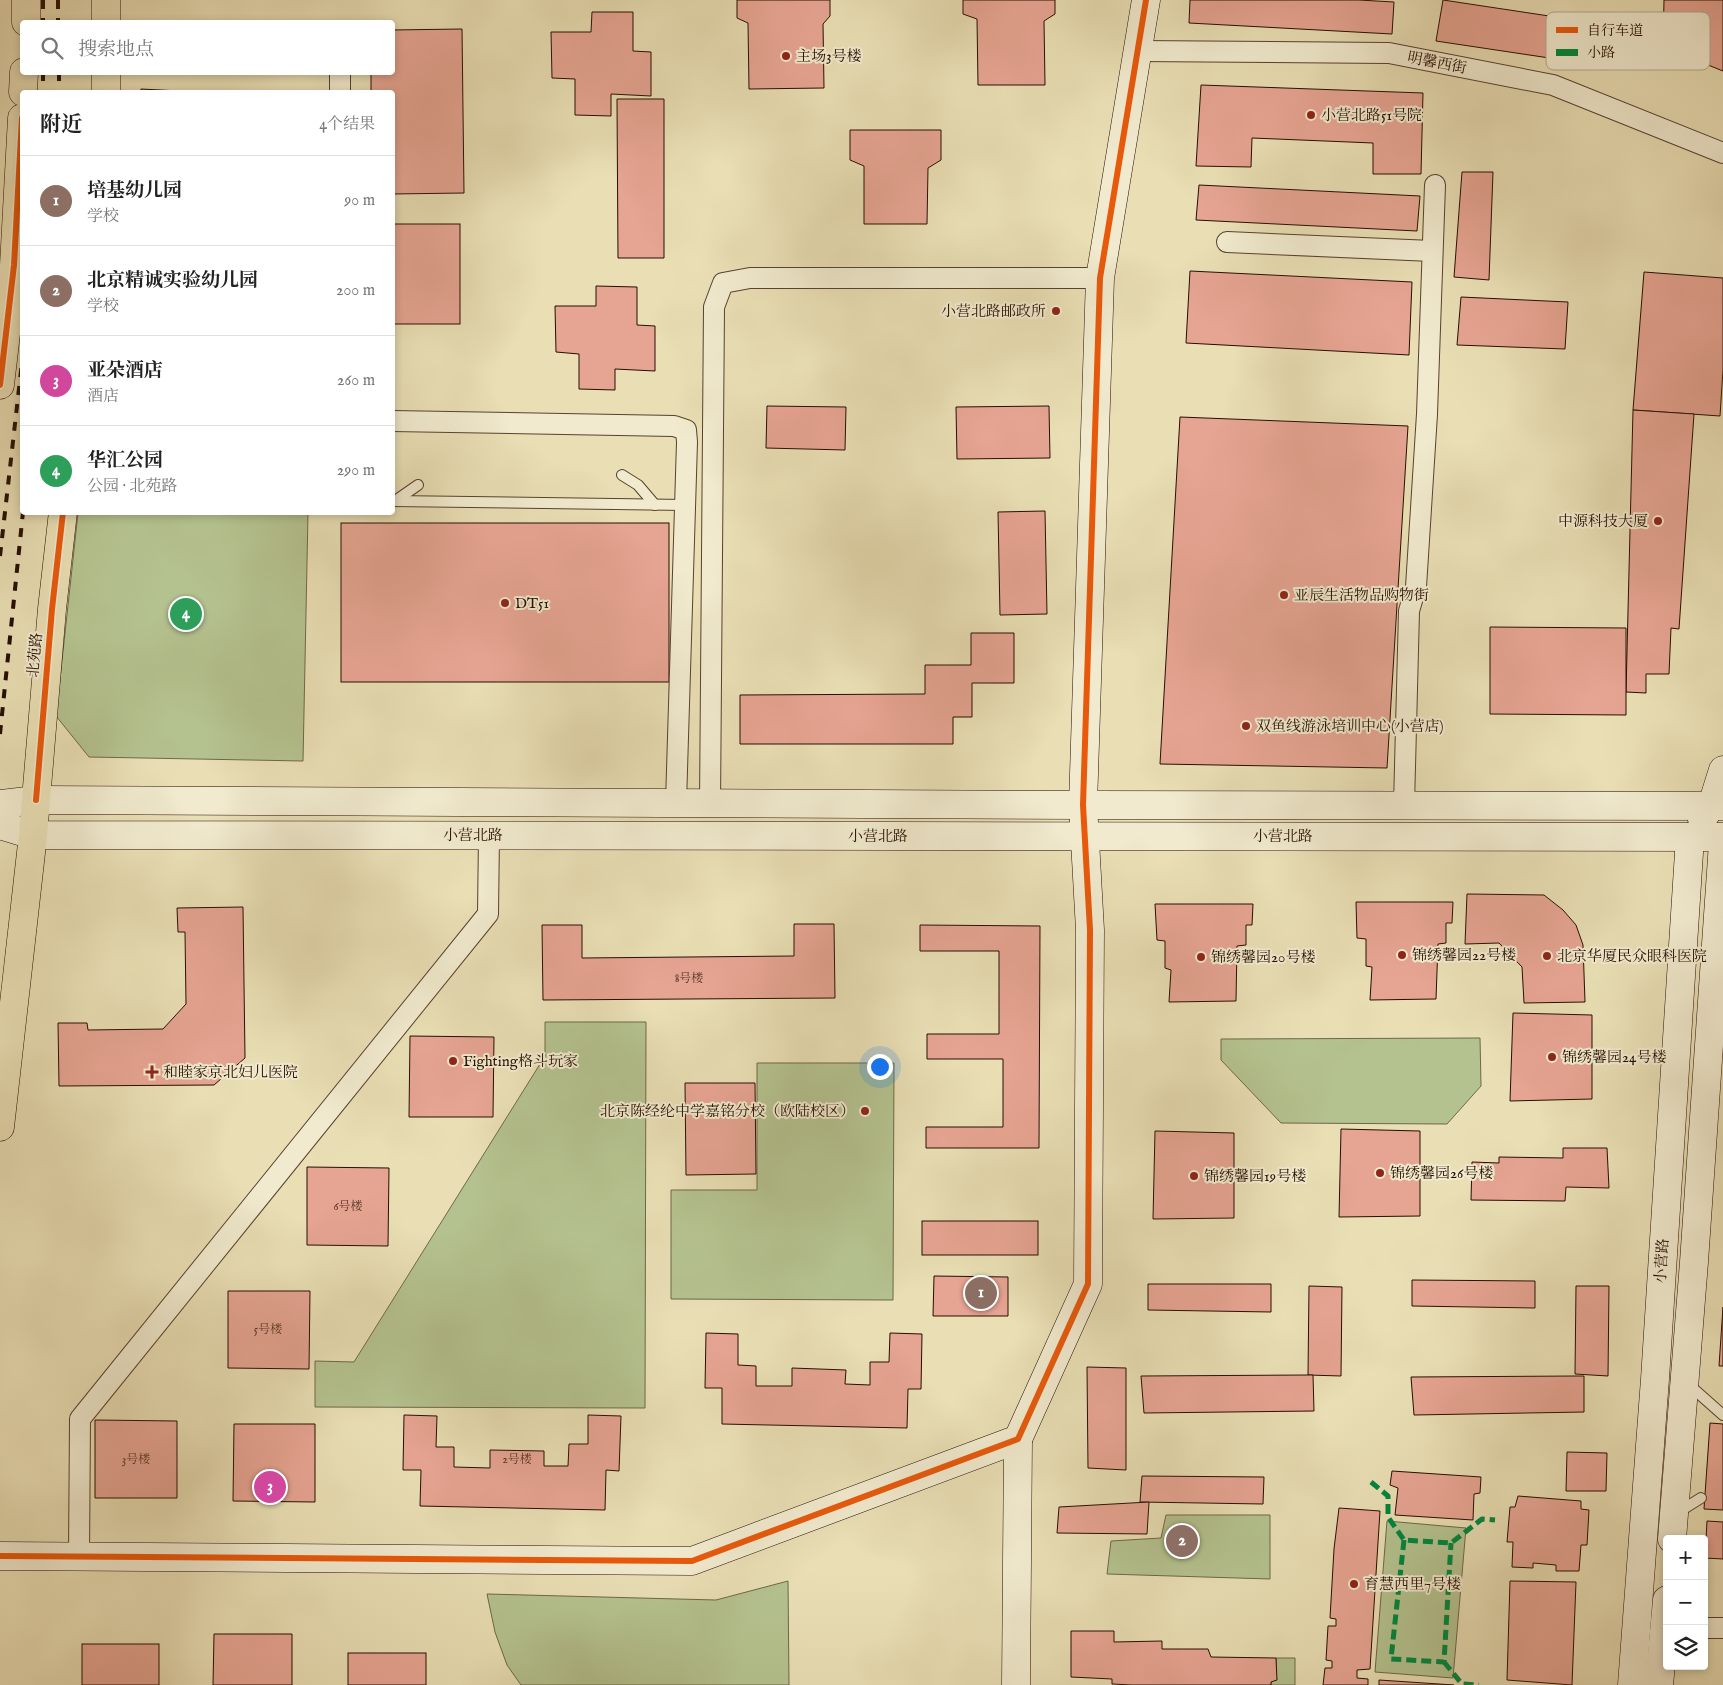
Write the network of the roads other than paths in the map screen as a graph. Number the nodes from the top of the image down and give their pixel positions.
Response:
1 (26, 0) edge
2 (106, 0) edge
3 (1146, 0) edge
4 (26, 20) edge
5 (106, 20) edge
6 (1137, 51) junction
7 (24, 75) edge
8 (106, 75) edge
9 (340, 75) edge
10 (23, 90) edge
11 (106, 90) edge
12 (340, 90) edge
13 (20, 130) edge
14 (1723, 153) edge
15 (1435, 185) dead end
16 (9, 198) edge
17 (1227, 242) dead end
18 (1432, 251) junction
19 (1100, 278) junction
20 (0, 385) edge
21 (395, 421) edge
22 (622, 476) dead end
23 (418, 485) dead end
24 (395, 500) edge
25 (395, 501) edge
26 (655, 505) junction
27 (685, 506) junction
28 (63, 515) edge
29 (1723, 770) edge
30 (36, 800) junction
31 (676, 803) junction
32 (0, 804) edge
33 (710, 804) junction
34 (1084, 806) junction
35 (1404, 806) junction
36 (1717, 806) edge
37 (0, 825) edge
38 (33, 835) junction
39 (489, 836) junction
40 (1085, 836) junction
41 (1690, 837) junction
42 (1723, 837) edge
43 (1723, 842) edge
44 (0, 1127) edge
45 (1685, 1381) junction
46 (1723, 1415) edge
47 (1018, 1439) junction
48 (1702, 1498) dead end
49 (1673, 1527) edge
50 (0, 1556) edge
51 (79, 1557) junction
52 (1665, 1625) edge
53 (1708, 1628) edge
54 (1723, 1628) edge
55 (1016, 1685) edge
56 (1632, 1685) edge
57 (1659, 1685) edge

1 - 4 main road
2 - 5 main road
3 - 6 street
6 - 14 street, 明馨西街
6 - 19 street
7 - 10 main road
8 - 11 main road
9 - 12 street
13 - 16 main road
15 - 18 street
16 - 20 main road
17 - 18 street
18 - 35 street
19 - 33 street
19 - 34 street
21 - 27 street
22 - 26 lane
23 - 24 lane
25 - 26 lane
26 - 27 lane
27 - 31 street
28 - 30 main road, 北苑路
29 - 36 street
30 - 31 street, 小营北路
30 - 32 street, 小营北路
30 - 38 main road, 北苑路
31 - 33 street, 小营北路
33 - 34 street, 小营北路
34 - 35 street, 小营北路
34 - 40 street
35 - 36 street, 小营北路
36 - 41 street
36 - 42 street
37 - 38 street, 小营北路
38 - 39 street, 小营北路
38 - 44 main road, 北苑路
39 - 40 street, 小营北路
39 - 51 street
40 - 41 street, 小营北路
40 - 47 street
41 - 42 street, 小营北路
41 - 56 street, 小营路
43 - 45 street
45 - 46 lane
45 - 49 street
47 - 51 street
47 - 55 street
48 - 49 lane
50 - 51 street
52 - 57 street
53 - 54 street

